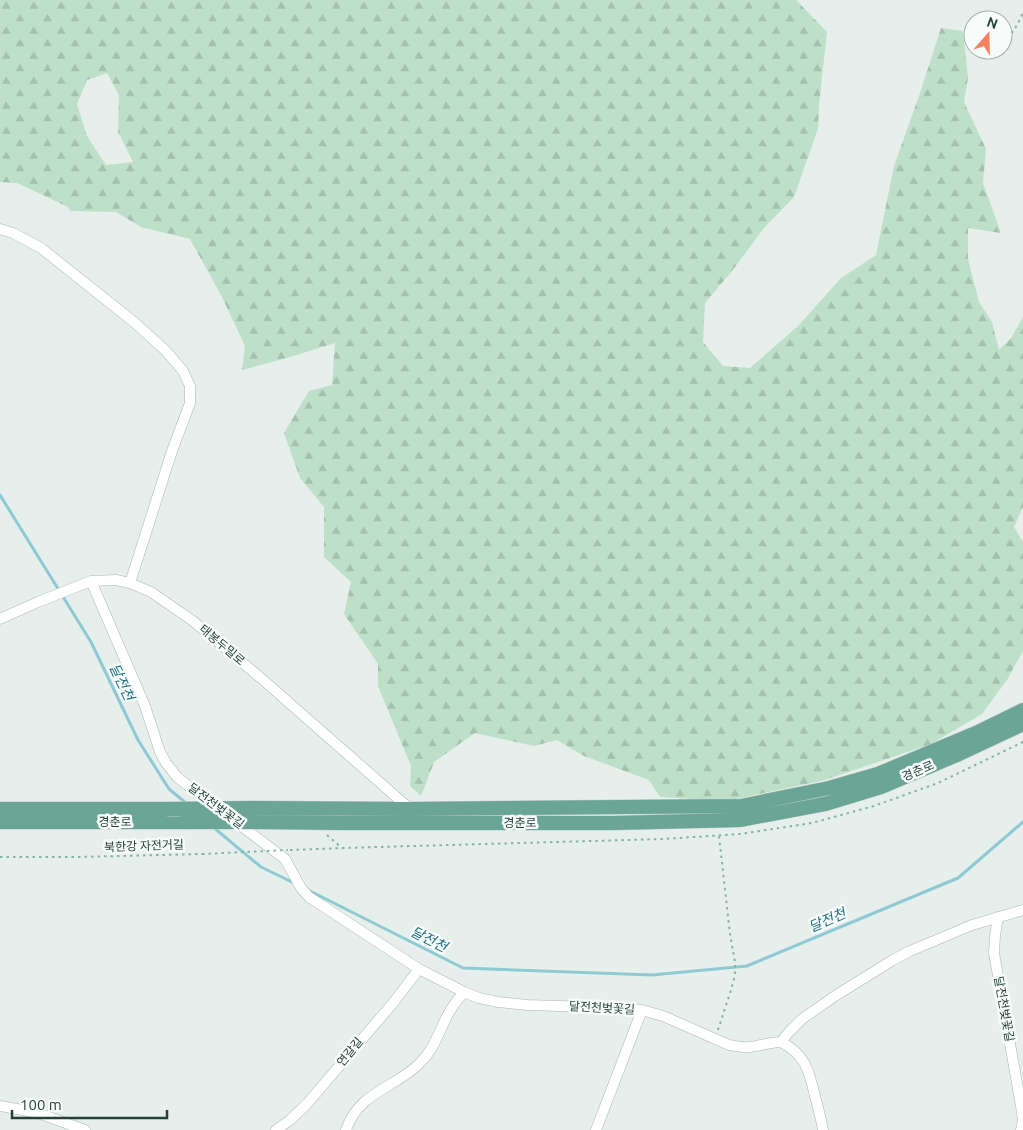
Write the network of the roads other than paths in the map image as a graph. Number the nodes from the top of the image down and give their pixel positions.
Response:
1 (0, 229) edge
2 (91, 581) junction
3 (130, 583) junction
4 (0, 619) edge
5 (1023, 710) edge
6 (1023, 724) edge
7 (0, 809) edge
8 (410, 809) junction
9 (255, 815) junction
10 (0, 822) edge
11 (1023, 910) edge
12 (998, 918) junction
13 (419, 969) junction
14 (464, 992) junction
15 (642, 1010) junction
16 (781, 1042) junction
17 (0, 1106) edge
18 (85, 1130) edge
19 (276, 1130) edge
20 (346, 1130) edge
21 (596, 1130) edge
22 (823, 1130) edge
23 (1021, 1130) edge

1 - 3 street
2 - 3 street, 태봉두밀로
2 - 4 street, 태봉두밀로
2 - 13 street, 달전천벚꽃길
3 - 8 street, 태봉두밀로
5 - 8 main road, 경춘로
6 - 9 main road, 경춘로
7 - 9 main road, 경춘로, bridge
8 - 9 main road, 경춘로
9 - 10 main road, 경춘로, bridge
11 - 12 street
12 - 16 street
12 - 23 street, 달전천벚꽃길
13 - 14 street, 달전천벚꽃길
13 - 19 street, 연갈길
14 - 15 street, 달전천벚꽃길
14 - 20 street
15 - 16 street, 달전천벚꽃길
15 - 21 street
16 - 22 street
17 - 18 street

